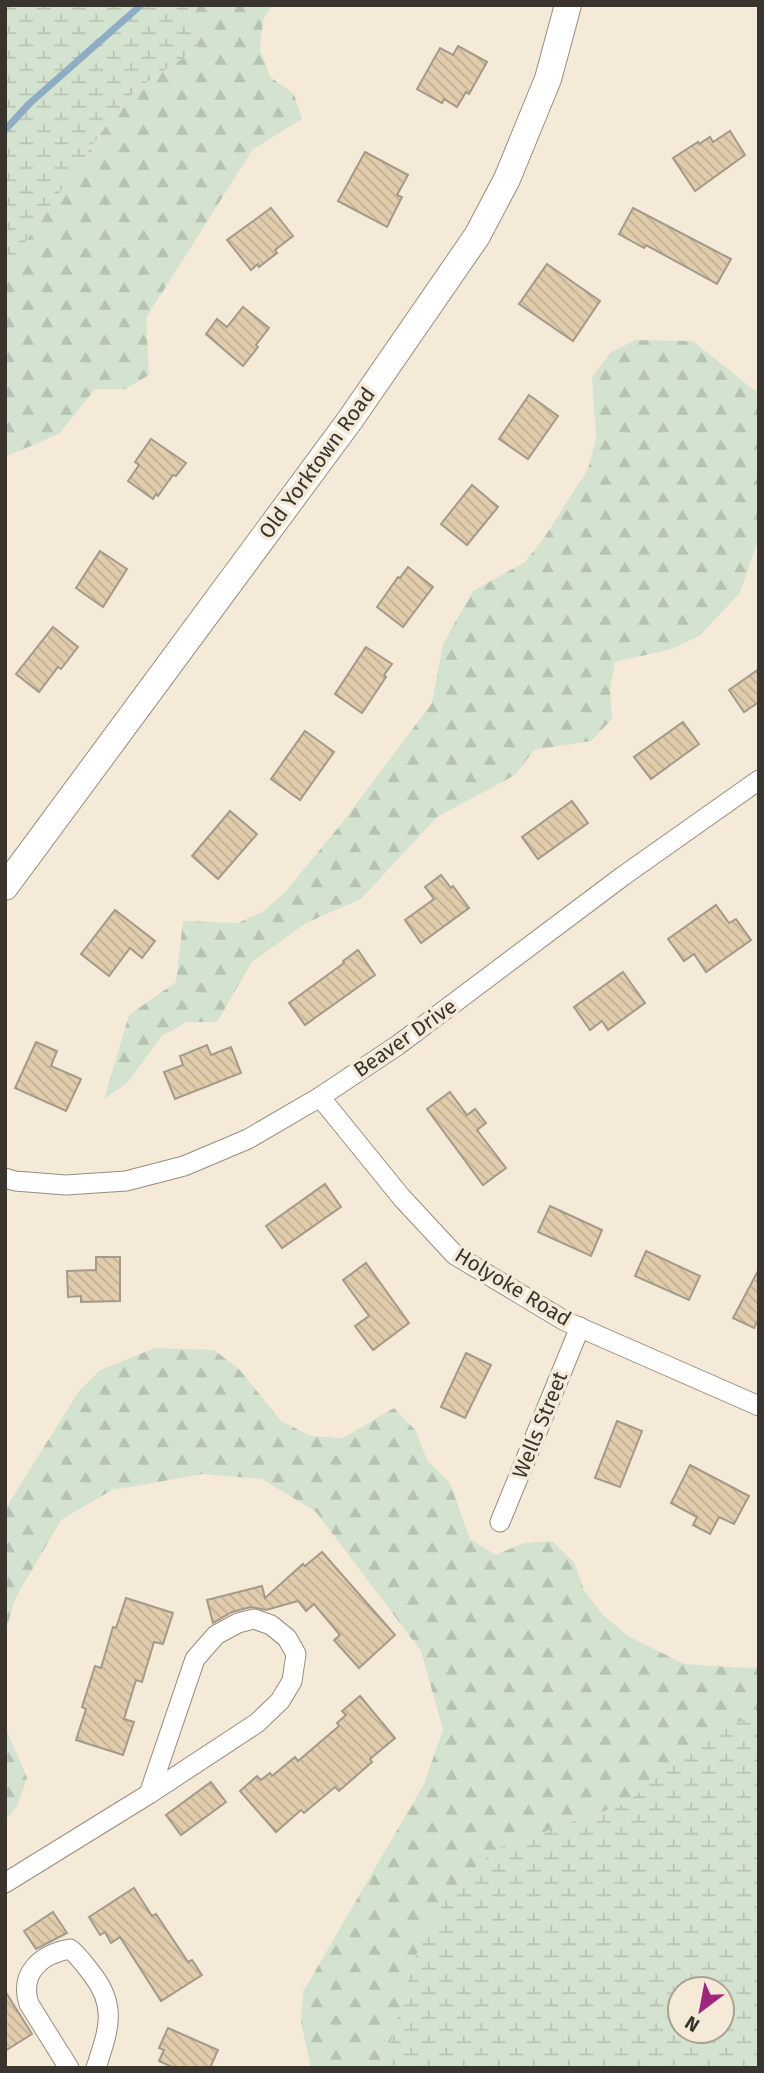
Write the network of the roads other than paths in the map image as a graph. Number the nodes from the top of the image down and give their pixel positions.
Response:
1 (568, 5) edge
2 (759, 780) edge
3 (5, 887) edge
4 (320, 1097) junction
5 (5, 1178) edge
6 (580, 1327) junction
7 (759, 1406) edge
8 (500, 1522) dead end
9 (149, 1794) junction
10 (5, 1883) edge
11 (69, 2068) edge
12 (96, 2068) edge

1 - 3 main road, Old Yorktown Road
2 - 4 street, Beaver Drive
4 - 5 street, Beaver Drive
4 - 6 street, Holyoke Road
6 - 7 street, Holyoke Road
6 - 8 street, Wells Street
9 - 9 street
9 - 10 street
11 - 12 street

